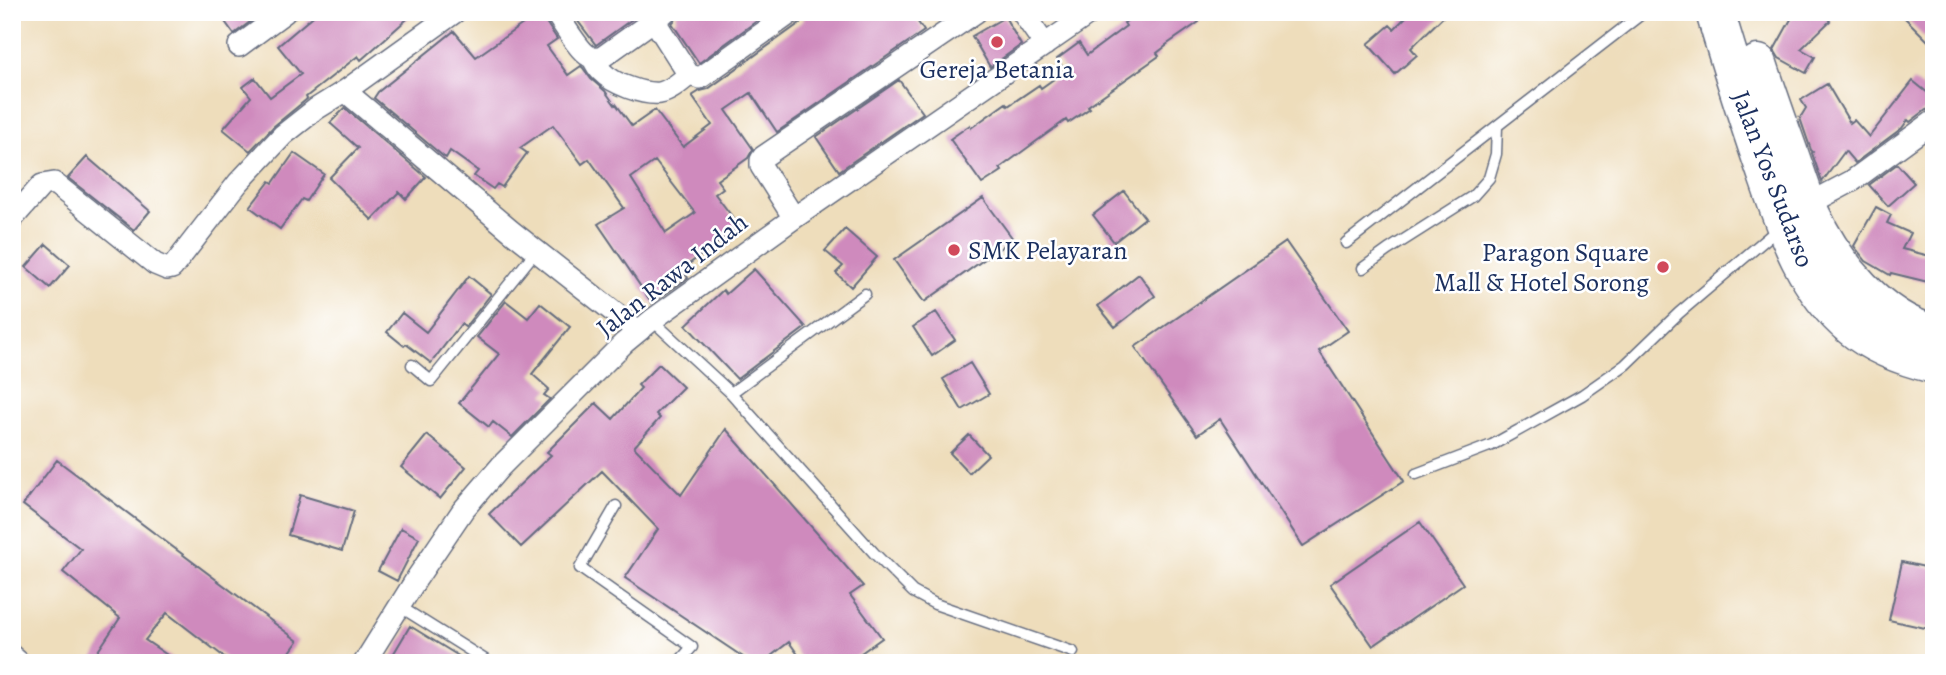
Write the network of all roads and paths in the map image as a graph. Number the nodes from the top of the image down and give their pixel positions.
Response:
1 (285, 12) edge
2 (455, 12) edge
3 (555, 12) edge
4 (792, 12) edge
5 (976, 12) edge
6 (1022, 12) edge
7 (1092, 12) edge
8 (1644, 12) edge
9 (1715, 12) edge
10 (1740, 12) edge
11 (659, 16) edge
12 (1045, 44) junction
13 (239, 47) dead end
14 (593, 58) junction
15 (690, 75) junction
16 (345, 91) junction
17 (1934, 121) edge
18 (1497, 127) junction
19 (1796, 214) junction
20 (794, 218) junction
21 (12, 219) edge
22 (1346, 243) dead end
23 (536, 251) junction
24 (1363, 268) dead end
25 (865, 294) dead end
26 (645, 325) junction
27 (1934, 334) edge
28 (1934, 364) edge
29 (411, 365) dead end
30 (731, 393) junction
31 (1416, 474) dead end
32 (616, 506) dead end
33 (399, 607) junction
34 (12, 649) edge
35 (1073, 652) dead end
36 (28, 663) edge
37 (364, 663) edge
38 (490, 663) edge
39 (678, 663) edge

1 - 13 street
2 - 16 street
3 - 14 street
4 - 15 street
5 - 20 street
6 - 12 street
7 - 12 street, Jalan Rawa Indah
8 - 18 lane
9 - 19 highway, Jalan Yos Sudarso
10 - 19 highway
11 - 14 street
11 - 15 street
12 - 20 street, Jalan Rawa Indah
14 - 15 street
16 - 21 street
16 - 23 street
17 - 19 street
18 - 22 lane
18 - 24 lane
19 - 27 highway
19 - 28 highway, Jalan Yos Sudarso
19 - 31 lane
20 - 26 street, Jalan Rawa Indah
23 - 26 street
23 - 29 lane
25 - 30 lane
26 - 30 lane
26 - 33 street, Jalan Rawa Indah
30 - 35 lane
32 - 39 lane
33 - 37 street, Jalan Rawa Indah
33 - 38 lane
34 - 36 lane

